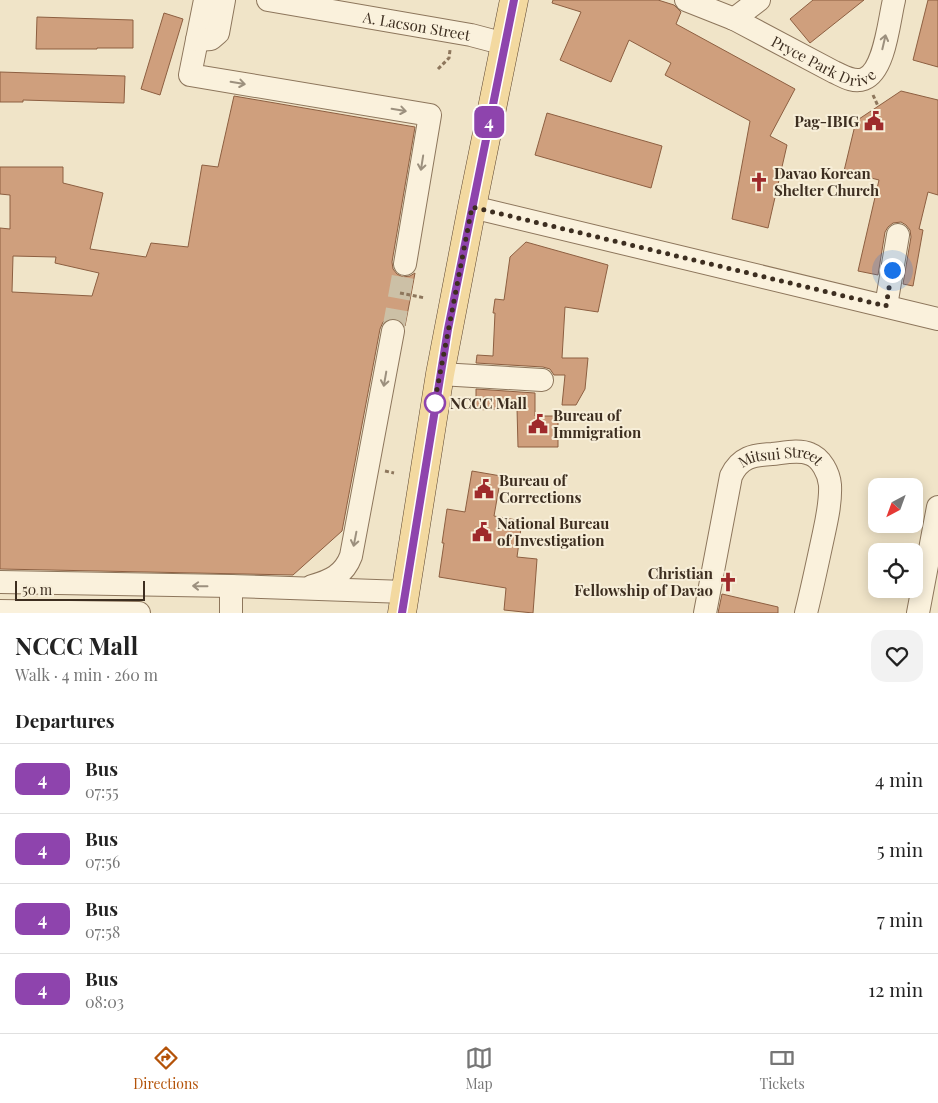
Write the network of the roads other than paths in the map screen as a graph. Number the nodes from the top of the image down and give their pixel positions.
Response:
1 (205, 0) edge
2 (224, 0) edge
3 (514, 0) edge
4 (686, 0) edge
5 (759, 0) edge
6 (894, 0) edge
7 (279, 1) edge
8 (375, 9) edge
9 (734, 19) junction
10 (197, 40) junction
11 (505, 44) junction
12 (472, 207) junction
13 (898, 234) dead end
14 (405, 264) tunnel mouth
15 (886, 306) junction
16 (938, 319) edge
17 (393, 331) tunnel mouth
18 (440, 374) junction
19 (542, 380) dead end
20 (937, 515) edge
21 (0, 582) edge
22 (231, 586) junction
23 (301, 589) junction
24 (403, 602) edge
25 (0, 611) edge
26 (139, 613) edge
27 (231, 613) edge
28 (705, 613) edge
29 (806, 613) edge
30 (918, 613) edge

1 - 10 street
2 - 10 street
3 - 11 main road
4 - 9 street, Pryce Park Drive
5 - 9 street
9 -> 6 street, Pryce Park Drive
7 - 8 street, A. Lacson Street
8 - 11 street, A. Lacson Street
10 -> 14 street
11 - 12 main road
12 - 15 street
12 - 18 main road
13 - 15 street
15 - 16 street
17 -> 23 street
18 - 19 street
18 - 24 main road
20 - 30 street
22 -> 21 street
22 - 23 street
22 - 27 street
23 - 24 street
25 - 26 street
28 - 29 street, Mitsui Street

